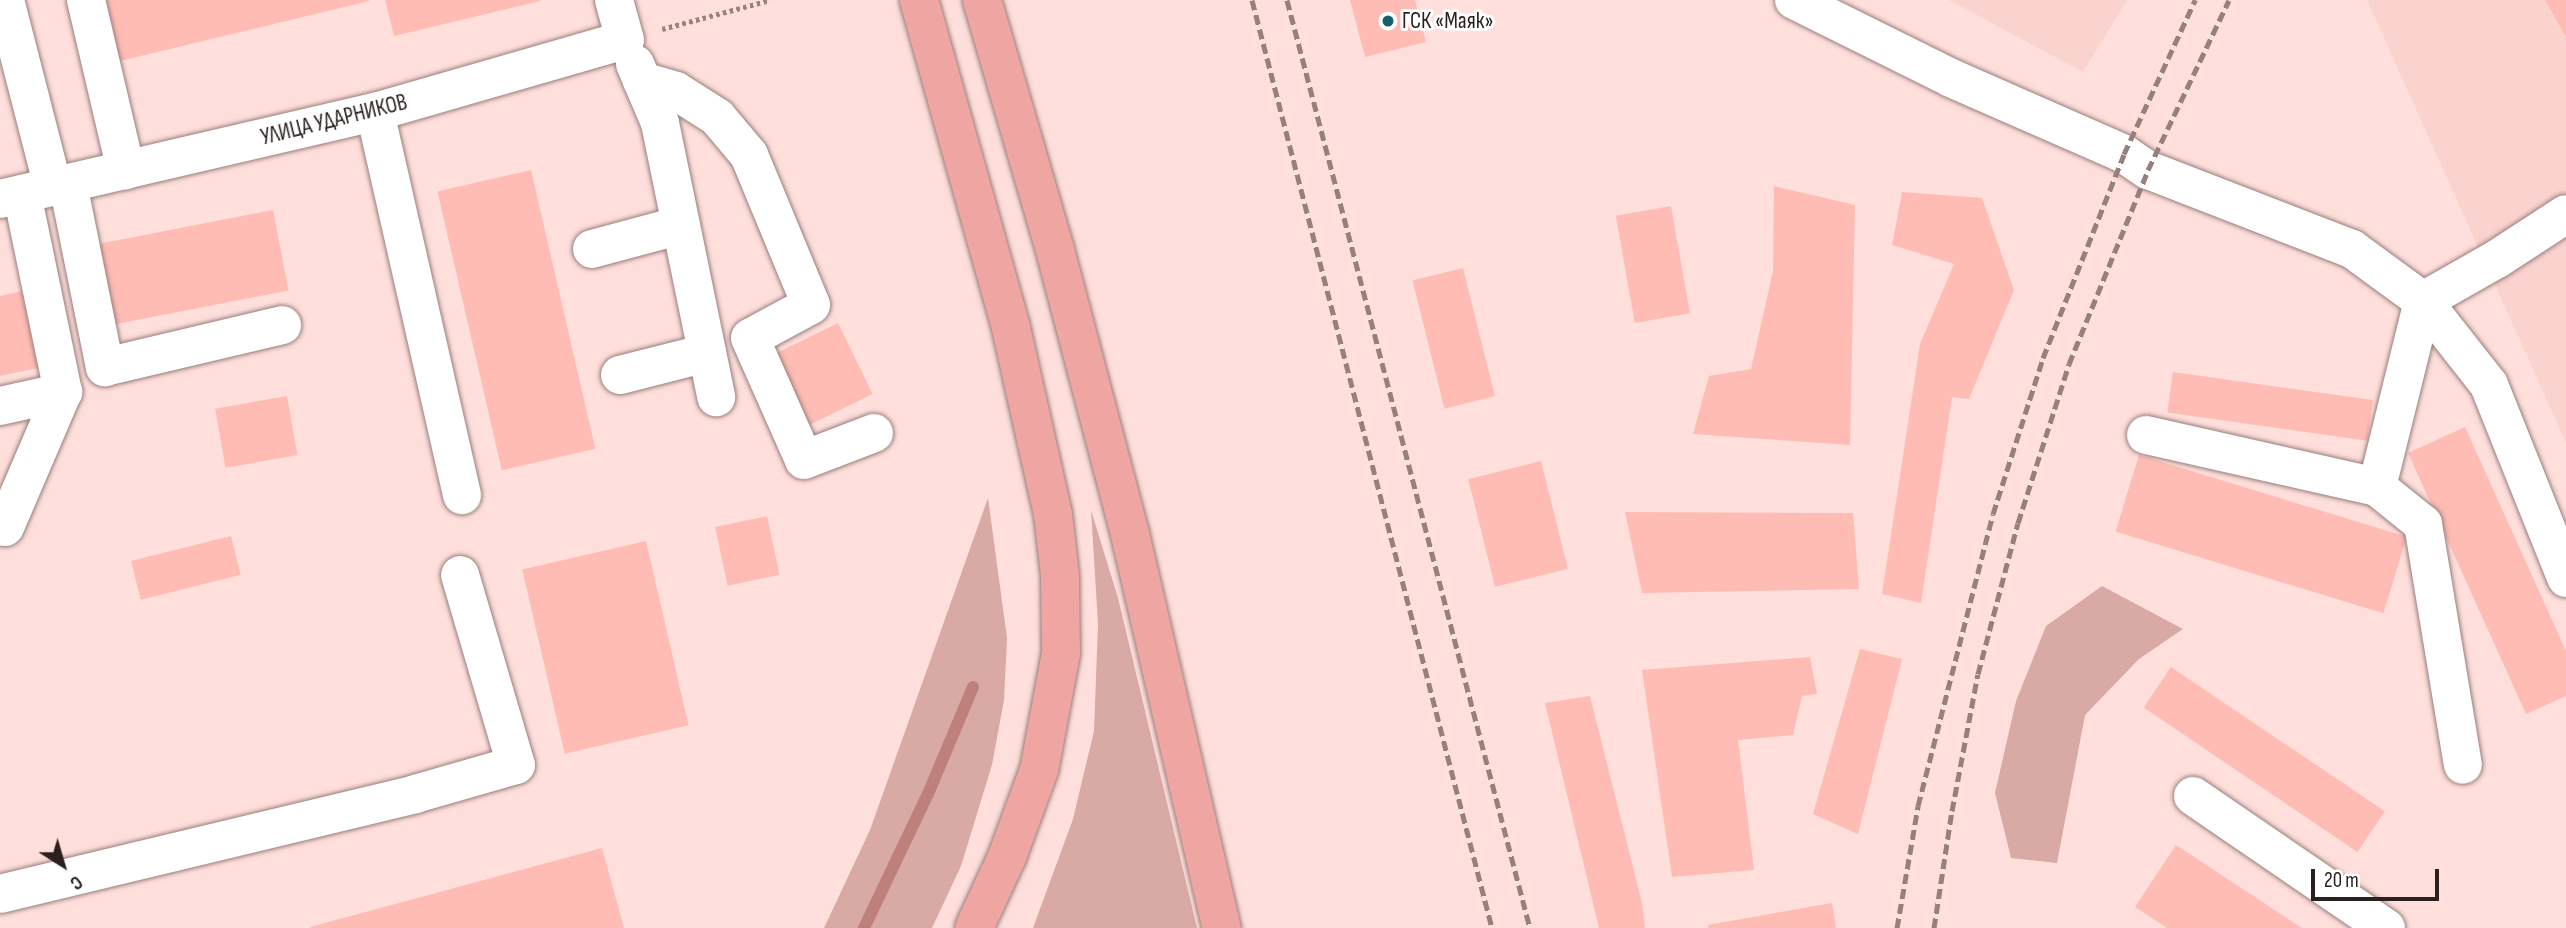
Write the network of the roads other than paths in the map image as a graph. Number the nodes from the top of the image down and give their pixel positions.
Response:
1 (5, 0) edge
2 (86, 0) edge
3 (614, 0) edge
4 (919, 0) edge
5 (982, 0) edge
6 (1794, 0) edge
7 (625, 40) junction
8 (642, 81) junction
9 (375, 112) junction
10 (126, 170) junction
11 (36, 191) edge
12 (2566, 214) edge
13 (681, 225) junction
14 (592, 249) dead end
15 (2423, 301) junction
16 (282, 325) dead end
17 (707, 353) junction
18 (620, 375) dead end
19 (63, 392) junction
20 (716, 397) dead end
21 (0, 406) edge
22 (874, 433) dead end
23 (2146, 435) dead end
24 (2377, 487) junction
25 (462, 495) dead end
26 (5, 527) dead end
27 (460, 575) dead end
28 (2566, 578) edge
29 (2463, 765) dead end
30 (2193, 796) dead end
31 (0, 894) edge
32 (974, 928) edge
33 (1222, 928) edge
34 (2386, 928) edge

1 - 11 street
2 - 10 street
3 - 7 street
4 - 32 main road
5 - 33 main road
6 - 15 street
7 - 8 street
7 - 9 street, УЛИЦА УДАРНИКОВ
8 - 13 street
8 - 22 street
9 - 10 street, УЛИЦА УДАРНИКОВ
9 - 25 street
10 - 11 street, УЛИЦА УДАРНИКОВ
11 - 16 street
11 - 19 street
12 - 15 street
13 - 14 street
13 - 17 street
15 - 24 street
15 - 28 street
17 - 18 street
17 - 20 street
19 - 21 street
19 - 26 street
23 - 24 street
24 - 29 street
27 - 31 street
30 - 34 street

